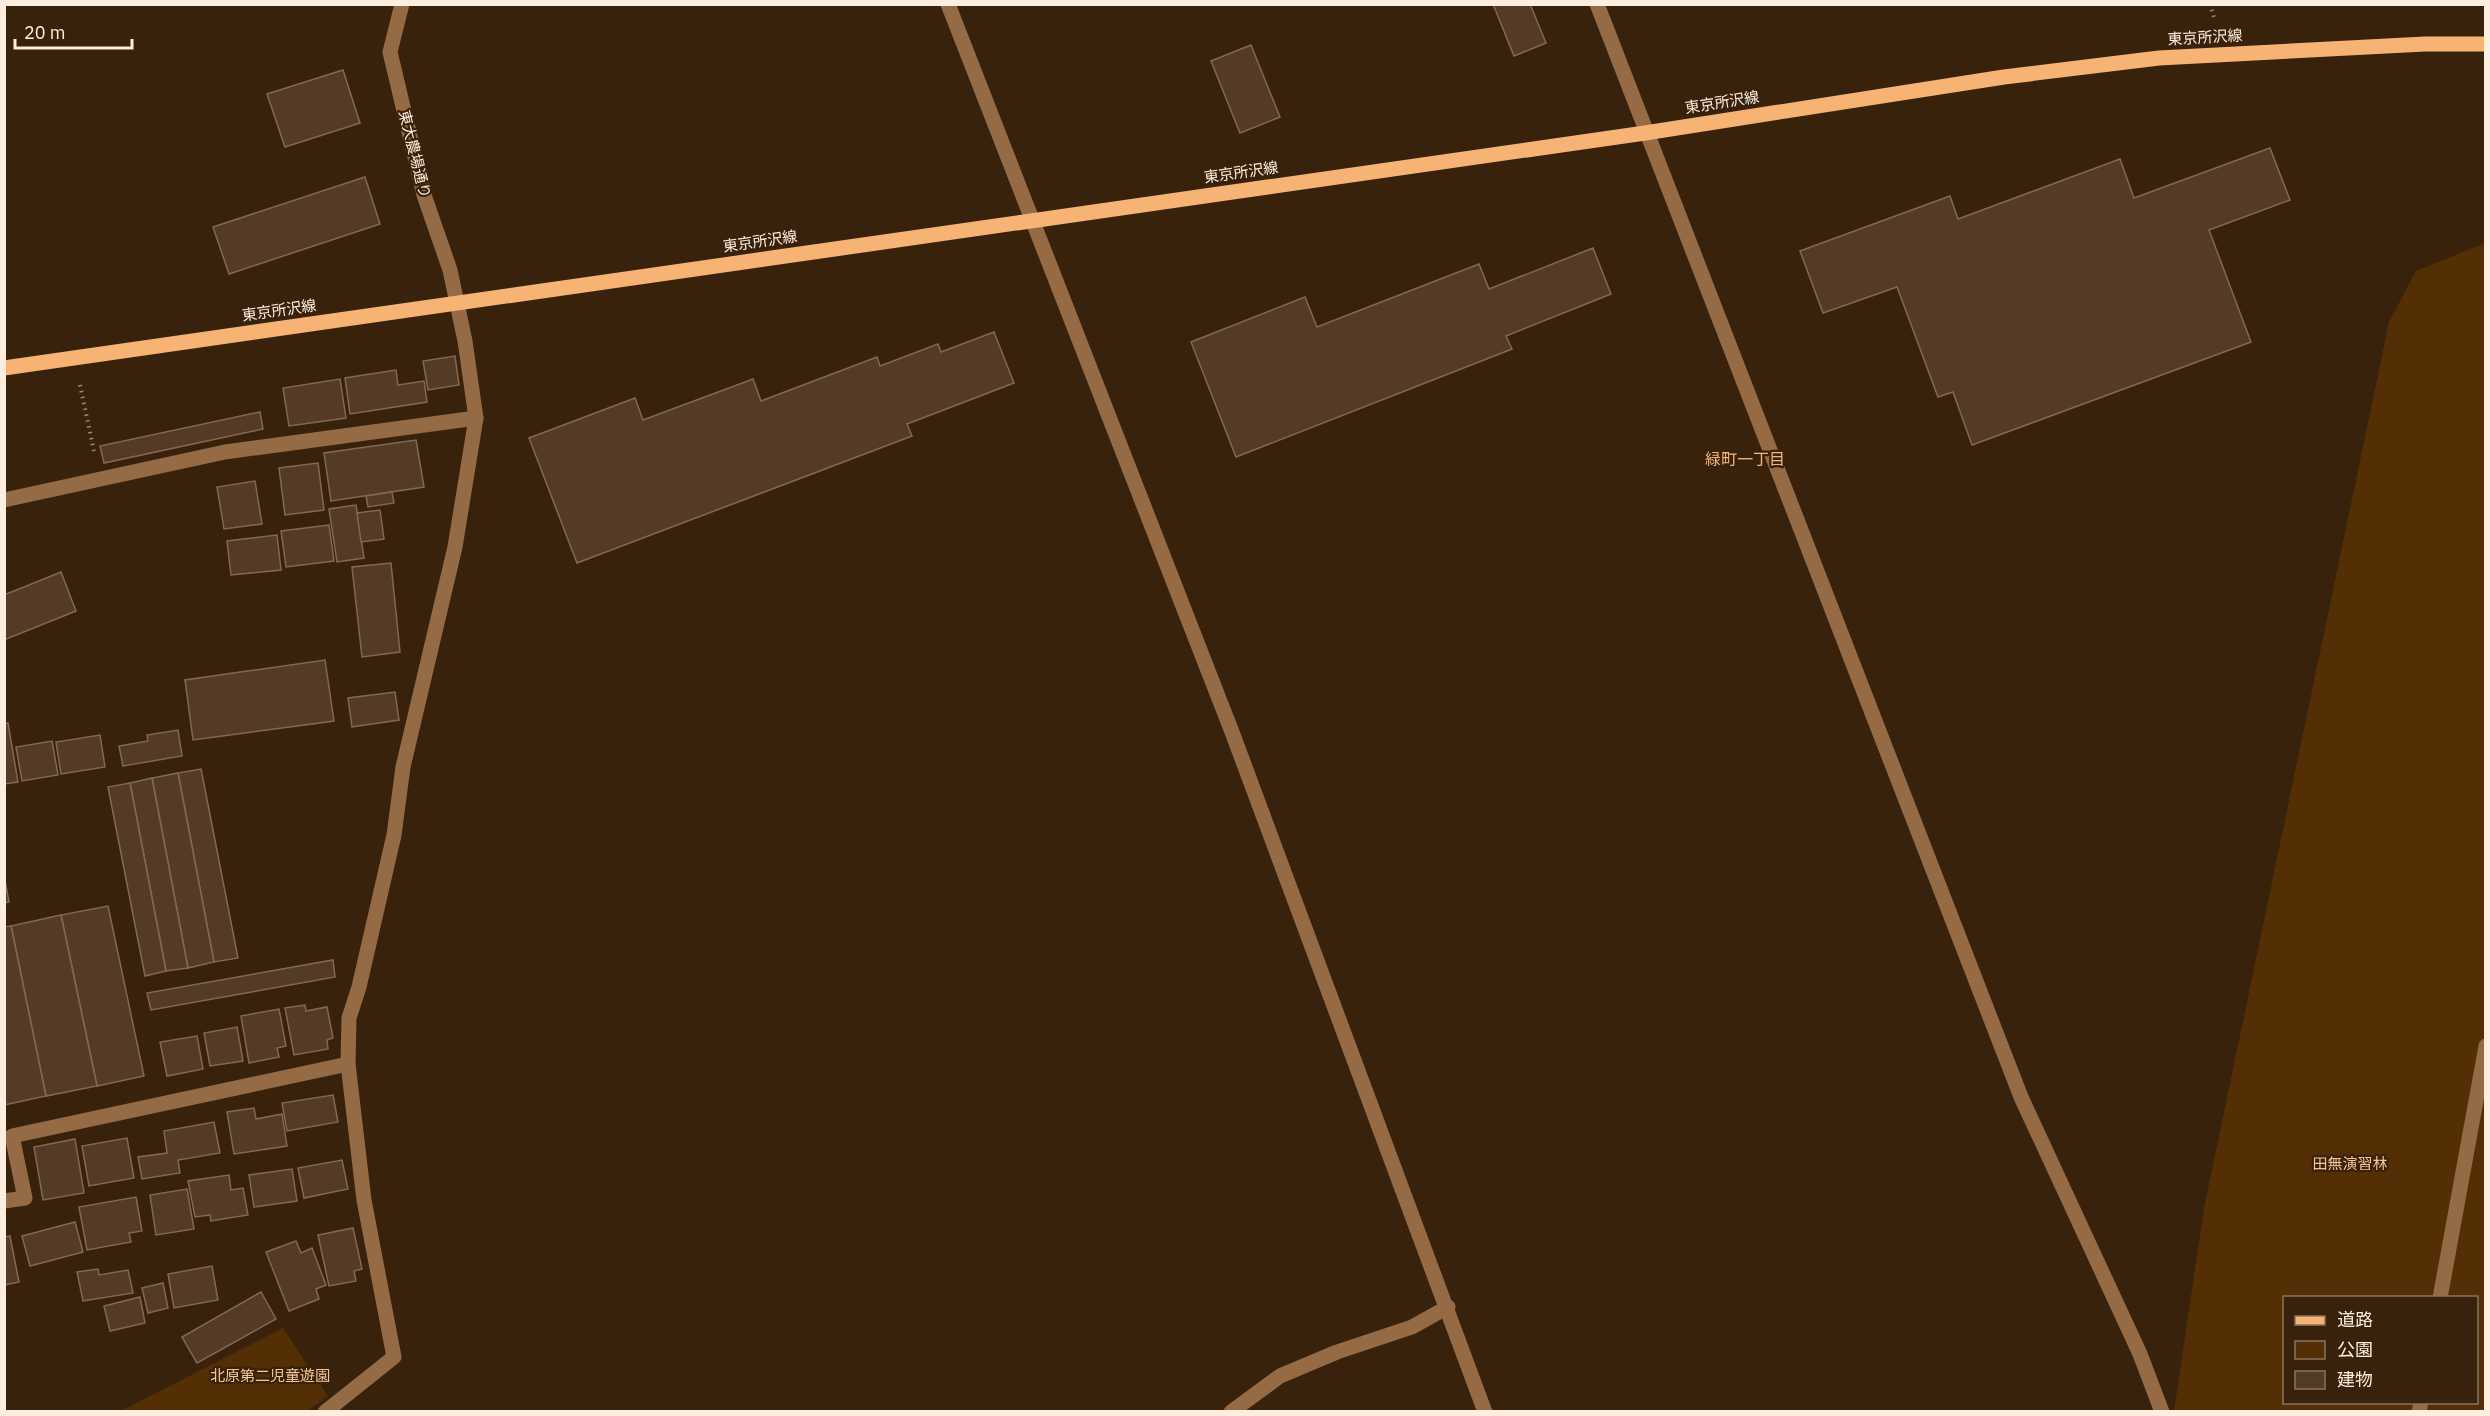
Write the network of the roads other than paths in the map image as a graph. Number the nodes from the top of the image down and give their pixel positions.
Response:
1 (402, 4) edge
2 (948, 4) edge
3 (1597, 4) edge
4 (2486, 44) edge
5 (1645, 133) junction
6 (1033, 220) junction
7 (458, 302) junction
8 (4, 368) edge
9 (476, 418) junction
10 (4, 500) edge
11 (2486, 1046) edge
12 (348, 1064) junction
13 (4, 1201) edge
14 (2440, 1296) edge
15 (1448, 1307) junction
16 (325, 1412) edge
17 (1231, 1412) edge
18 (1485, 1412) edge
19 (2162, 1412) edge

1 - 7 street, 東大農場通り
2 - 6 street
3 - 5 street
4 - 5 main road, 東京所沢線
5 - 6 main road, 東京所沢線
5 - 19 street
6 - 7 main road, 東京所沢線
6 - 15 street
7 - 8 main road, 東京所沢線
7 - 9 street, 東大農場通り
9 - 10 street
9 - 12 street, 東大農場通り
11 - 14 street
12 - 13 street
12 - 16 street, 東大農場通り
15 - 17 street
15 - 18 street

